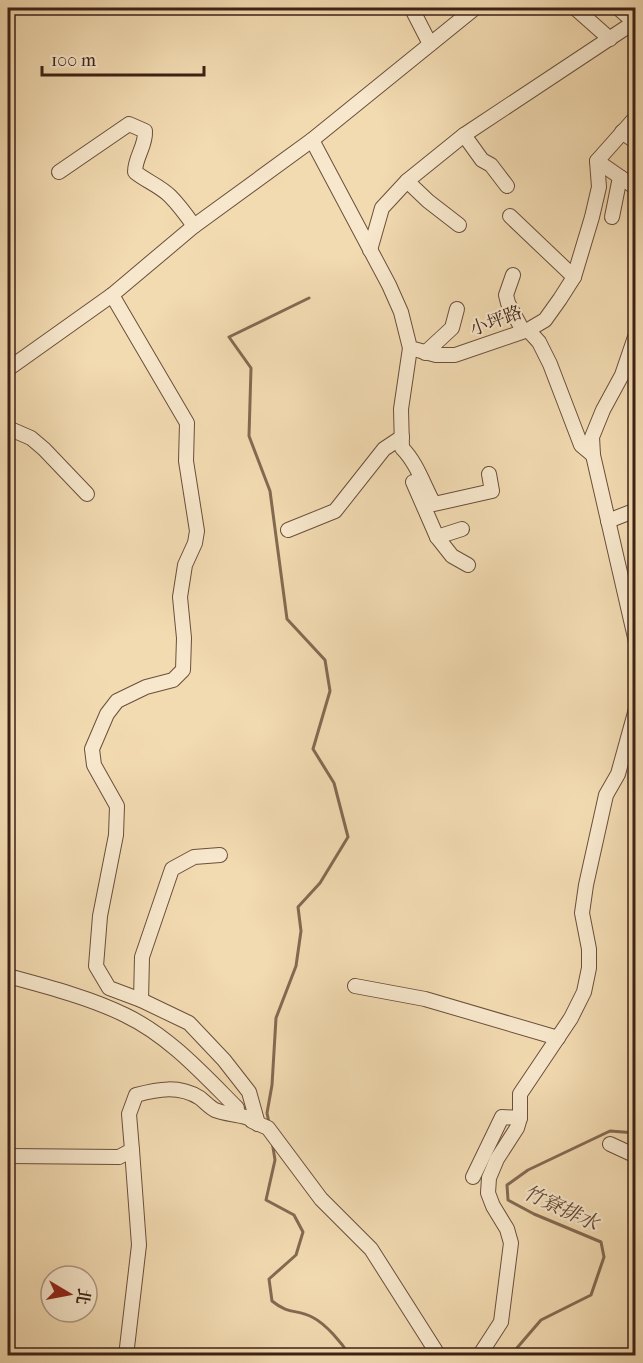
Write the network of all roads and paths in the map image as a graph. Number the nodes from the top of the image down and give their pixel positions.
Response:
1 (475, 8) edge
2 (575, 8) edge
3 (618, 8) edge
4 (412, 9) dead end
5 (635, 22) edge
6 (610, 39) junction
7 (430, 44) junction
8 (636, 117) edge
9 (622, 132) junction
10 (464, 135) junction
11 (312, 140) junction
12 (636, 142) edge
13 (597, 161) junction
14 (59, 172) dead end
15 (620, 177) junction
16 (407, 181) junction
17 (507, 186) dead end
18 (636, 188) edge
19 (510, 216) dead end
20 (612, 218) dead end
21 (459, 225) dead end
22 (195, 226) junction
23 (370, 250) junction
24 (513, 275) dead end
25 (574, 277) junction
26 (112, 295) junction
27 (457, 309) dead end
28 (525, 331) junction
29 (636, 333) edge
30 (410, 348) junction
31 (424, 353) junction
32 (8, 369) edge
33 (8, 428) edge
34 (402, 443) junction
35 (593, 455) junction
36 (489, 474) dead end
37 (87, 494) dead end
38 (636, 510) edge
39 (609, 521) junction
40 (462, 529) dead end
41 (288, 530) dead end
42 (437, 537) junction
43 (468, 565) dead end
44 (636, 642) edge
45 (636, 709) edge
46 (220, 855) dead end
47 (8, 976) edge
48 (355, 986) dead end
49 (141, 1000) junction
50 (558, 1038) junction
51 (237, 1107) dead end
52 (520, 1118) junction
53 (259, 1124) junction
54 (610, 1144) dead end
55 (132, 1150) junction
56 (8, 1156) edge
57 (636, 1156) edge
58 (473, 1177) dead end
59 (126, 1356) edge
60 (439, 1356) edge
61 (480, 1356) edge

1 - 7 street
2 - 6 street
3 - 5 street
4 - 7 street
5 - 6 street
6 - 10 street
7 - 11 street
8 - 9 street
9 - 12 street
9 - 13 street
10 - 16 street
10 - 17 street
11 - 22 street
11 - 23 street
13 - 15 street
13 - 25 street, 小坪路
14 - 22 street
15 - 18 street
15 - 20 street
16 - 21 street
16 - 23 street
19 - 25 street
22 - 26 street
23 - 30 street
24 - 28 street
25 - 28 street, 小坪路
26 - 32 street
26 - 49 street
27 - 31 street
28 - 31 street, 小坪路
28 - 35 street
29 - 35 street
30 - 31 street, 小坪路
30 - 34 street
33 - 37 street
34 - 36 street
34 - 41 street
34 - 42 street
35 - 39 street
38 - 39 street
39 - 44 street
40 - 42 street
42 - 43 street
45 - 50 street
46 - 49 street
47 - 51 street
48 - 50 street
49 - 53 street
50 - 52 street
52 - 58 street
52 - 61 street
53 - 55 street
53 - 60 street
54 - 57 street
55 - 56 street
55 - 59 street

